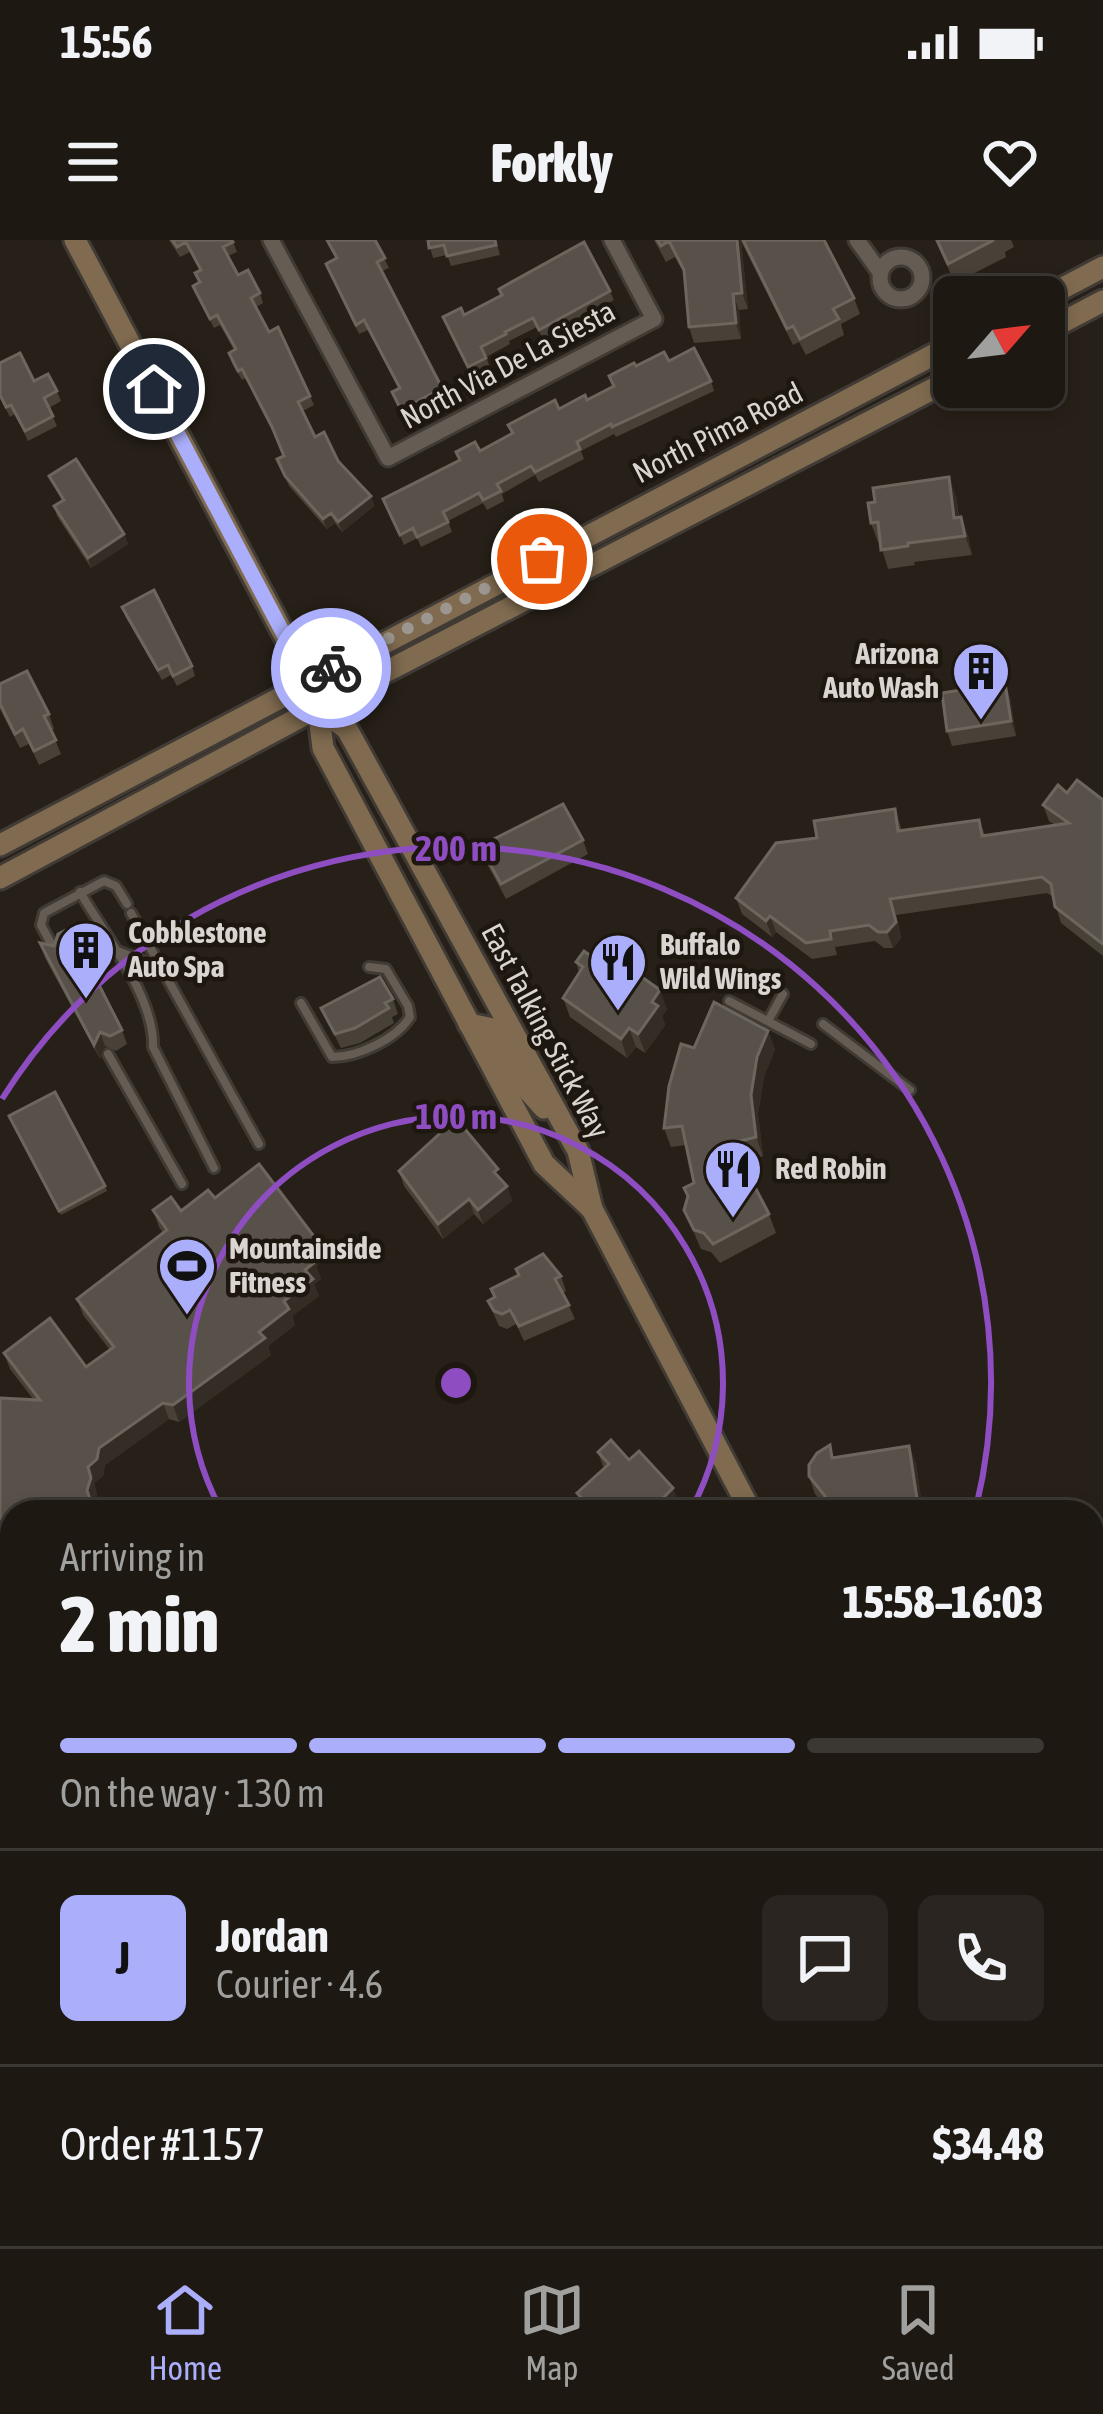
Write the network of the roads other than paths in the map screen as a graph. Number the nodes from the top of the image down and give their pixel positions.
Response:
1 (75, 240) edge
2 (271, 240) edge
3 (612, 240) edge
4 (857, 240) edge
5 (1103, 267) edge
6 (880, 272) dead end
7 (1065, 287) edge
8 (1103, 301) edge
9 (1065, 321) edge
10 (933, 355) edge
11 (933, 390) edge
12 (794, 428) junction
13 (638, 541) junction
14 (308, 680) junction
15 (318, 708) junction
16 (0, 845) edge
17 (0, 878) edge
18 (80, 892) junction
19 (113, 950) junction
20 (56, 953) edge
21 (369, 967) dead end
22 (161, 968) junction
23 (783, 994) dead end
24 (729, 1001) dead end
25 (301, 1003) dead end
26 (768, 1021) junction
27 (469, 1024) junction
28 (823, 1024) dead end
29 (812, 1044) dead end
30 (108, 1054) edge
31 (910, 1090) dead end
32 (564, 1126) junction
33 (259, 1144) dead end
34 (214, 1168) dead end
35 (182, 1184) dead end
36 (592, 1209) junction
37 (746, 1500) edge

1 - 14 main road
2 - 3 street, North Via De La Siesta
4 - 6 street
5 - 7 main road
8 - 9 main road
10 - 12 main road, North Pima Road
11 - 13 main road, North Pima Road
12 - 13 main road
12 - 14 main road, North Pima Road
13 - 15 main road, North Pima Road
14 - 15 main road
14 - 16 main road, North Pima Road
15 - 17 main road, North Pima Road
15 - 27 main road, East Talking Stick Way
15 - 32 main road, East Talking Stick Way
18 - 19 lane
18 - 20 lane
18 - 22 lane
19 - 22 lane
19 - 34 lane
21 - 25 lane
22 - 33 lane
23 - 26 lane
24 - 26 lane
26 - 29 lane
27 - 32 main road
27 - 36 main road, East Talking Stick Way
28 - 31 lane
30 - 35 lane
32 - 36 main road, East Talking Stick Way
36 - 37 main road, East Talking Stick Way

